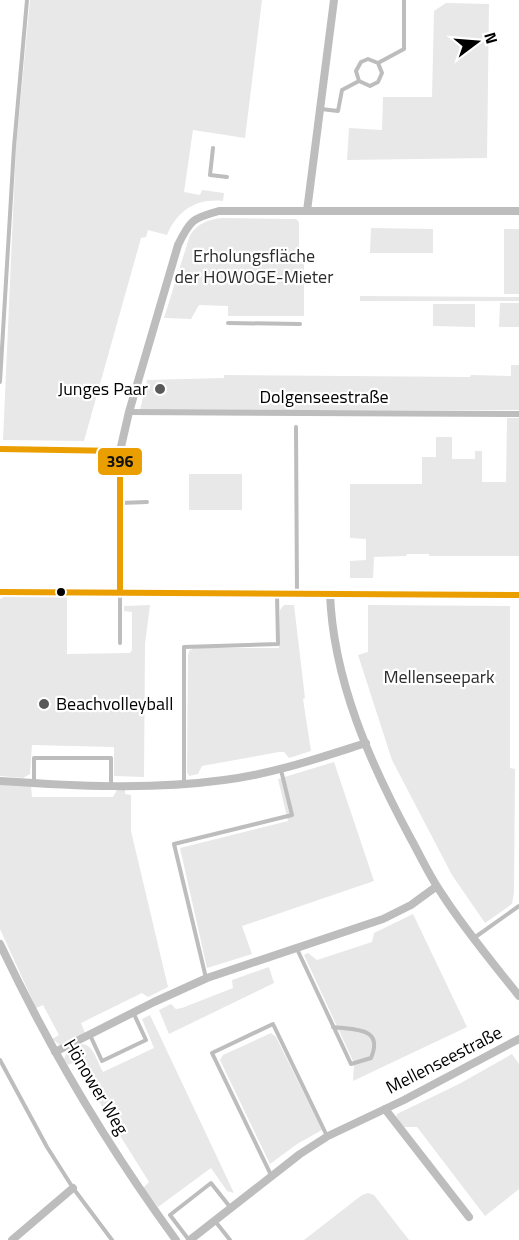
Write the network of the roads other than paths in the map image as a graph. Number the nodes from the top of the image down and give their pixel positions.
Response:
1 (27, 0) edge
2 (334, 0) edge
3 (404, 0) edge
4 (378, 63) junction
5 (359, 81) junction
6 (321, 109) junction
7 (213, 148) dead end
8 (227, 177) dead end
9 (307, 211) junction
10 (519, 211) edge
11 (228, 323) dead end
12 (300, 324) dead end
13 (0, 382) edge
14 (129, 412) junction
15 (519, 414) edge
16 (296, 427) dead end
17 (0, 449) edge
18 (120, 451) junction
19 (147, 502) dead end
20 (120, 503) junction
21 (8, 592) dead end
22 (120, 592) junction
23 (277, 593) junction
24 (330, 593) junction
25 (297, 594) junction
26 (519, 595) edge
27 (120, 643) dead end
28 (366, 743) junction
29 (281, 770) junction
30 (0, 781) edge
31 (34, 783) junction
32 (184, 784) junction
33 (111, 785) junction
34 (437, 886) junction
35 (519, 906) edge
36 (474, 938) junction
37 (0, 944) edge
38 (296, 948) junction
39 (207, 978) junction
40 (519, 996) edge
41 (133, 1012) junction
42 (333, 1027) junction
43 (90, 1035) junction
44 (519, 1039) edge
45 (55, 1052) junction
46 (0, 1060) edge
47 (385, 1109) junction
48 (328, 1136) junction
49 (271, 1175) junction
50 (73, 1188) junction
51 (232, 1206) junction
52 (469, 1217) dead end
53 (215, 1220) junction
54 (12, 1240) edge
55 (112, 1240) edge
56 (176, 1240) edge
57 (189, 1240) edge
58 (230, 1240) edge

1 - 13 lane
2 - 6 street
3 - 4 lane
4 - 5 lane
4 - 5 lane
5 - 6 lane
6 - 9 street
7 - 8 lane
9 - 10 street
9 - 14 street
11 - 12 lane
14 - 15 street, Dolgenseestraße
14 - 18 street
16 - 25 lane, Dolgenseestraße
17 - 18 street
18 - 20 street
19 - 20 lane
20 - 22 street
21 - 22 street
22 - 23 street
22 - 27 lane
23 - 25 street
23 - 32 lane
24 - 25 street
24 - 26 street
24 - 28 street
28 - 29 street
28 - 34 street
29 - 32 street
29 - 39 lane
30 - 31 street
31 - 33 street
31 - 33 lane
32 - 33 street
34 - 36 street
34 - 38 street
35 - 36 lane
36 - 40 street
37 - 45 street, Hönower Weg
38 - 39 street
38 - 42 lane, Mellenseestraße
39 - 41 street
41 - 43 street
41 - 43 lane
42 - 42 lane, Mellenseestraße
43 - 45 street
44 - 47 street, Mellenseestraße
45 - 56 street, Hönower Weg
46 - 50 lane
47 - 48 street, Mellenseestraße
47 - 52 street, Mellenseestraße
48 - 49 street, Mellenseestraße
48 - 49 lane
49 - 51 street, Mellenseestraße
50 - 54 street
50 - 55 lane
51 - 53 street, Mellenseestraße
51 - 57 lane
53 - 57 street, Mellenseestraße
53 - 58 lane

